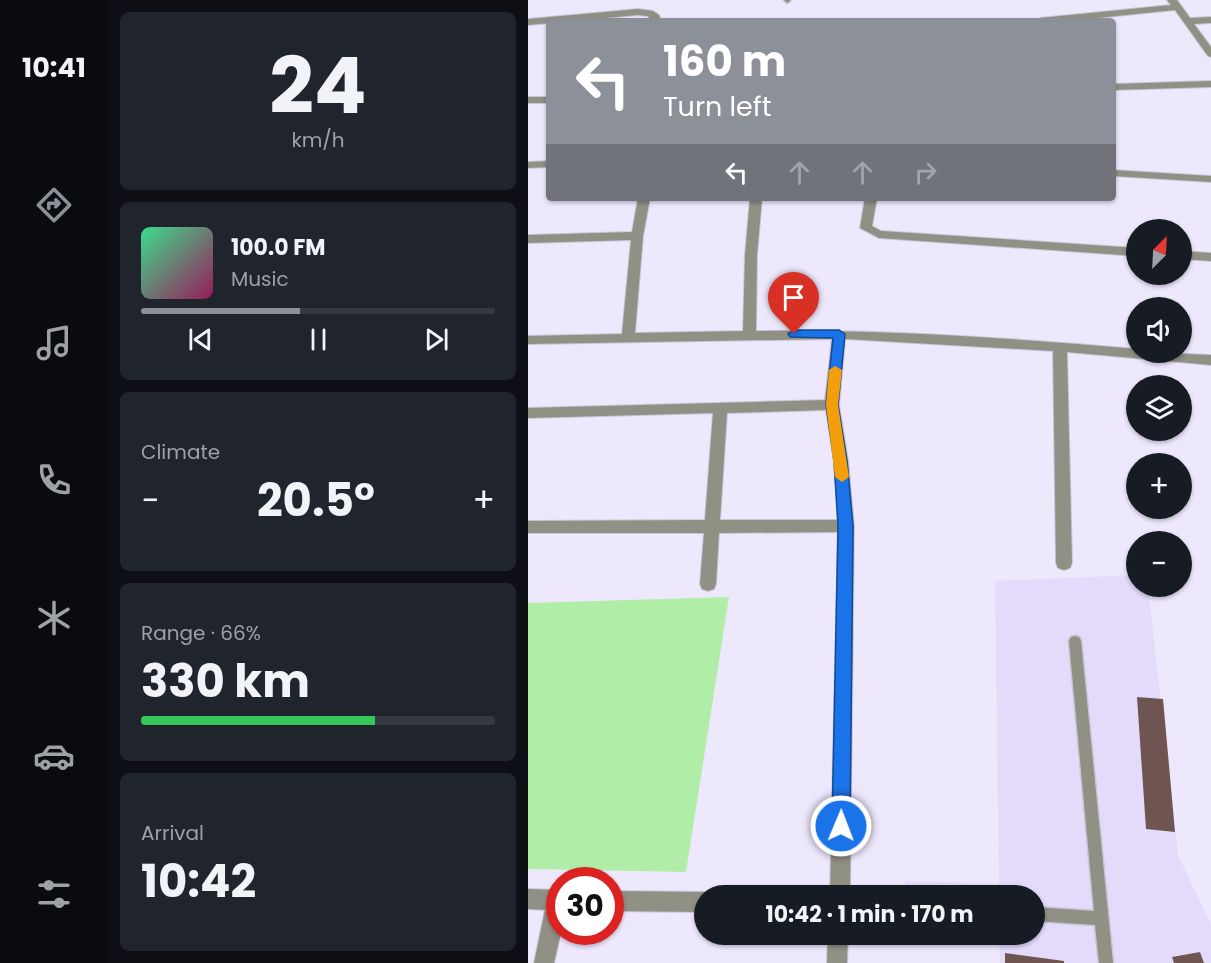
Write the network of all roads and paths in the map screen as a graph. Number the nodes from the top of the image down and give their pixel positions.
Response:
1 (1174, 3) edge
2 (572, 18) edge
3 (656, 18) edge
4 (1062, 18) edge
5 (546, 20) edge
6 (1211, 20) edge
7 (1188, 21) junction
8 (528, 22) edge
9 (1211, 54) edge
10 (1211, 84) edge
11 (1116, 87) edge
12 (528, 100) edge
13 (546, 100) edge
14 (528, 165) edge
15 (546, 165) edge
16 (1116, 173) edge
17 (1211, 179) edge
18 (643, 201) edge
19 (756, 201) edge
20 (870, 201) edge
21 (637, 236) junction
22 (528, 239) edge
23 (1126, 251) edge
24 (1192, 256) edge
25 (1211, 257) edge
26 (839, 334) junction
27 (749, 335) junction
28 (628, 339) junction
29 (528, 340) edge
30 (1060, 347) junction
31 (1211, 360) edge
32 (832, 405) junction
33 (720, 409) junction
34 (528, 413) edge
35 (711, 524) junction
36 (846, 526) junction
37 (528, 527) edge
38 (1064, 562) dead end
39 (708, 584) dead end
40 (1075, 641) dead end
41 (840, 885) edge
42 (528, 899) edge
43 (546, 900) edge
44 (624, 901) edge
45 (694, 902) edge
46 (1045, 915) edge
47 (1100, 918) junction
48 (548, 945) edge
49 (838, 945) edge
50 (544, 963) edge
51 (837, 963) edge
52 (1106, 963) edge

1 - 4 street
1 - 7 street
2 - 3 street
5 - 8 street
6 - 7 street
7 - 9 street
10 - 11 street
12 - 13 street
14 - 15 street
16 - 17 street
18 - 21 street
19 - 27 street
20 - 23 street
21 - 22 street
21 - 28 street
24 - 25 street
26 - 27 street
26 - 30 street
26 - 32 street
27 - 28 street
28 - 29 street
30 - 31 street
30 - 38 street
32 - 33 street
32 - 36 street
33 - 34 street
33 - 35 street
35 - 36 street
35 - 37 street
35 - 39 street
36 - 41 street
40 - 47 lane
42 - 43 street
44 - 45 street
46 - 47 lane
47 - 52 lane
48 - 50 street
49 - 51 street

